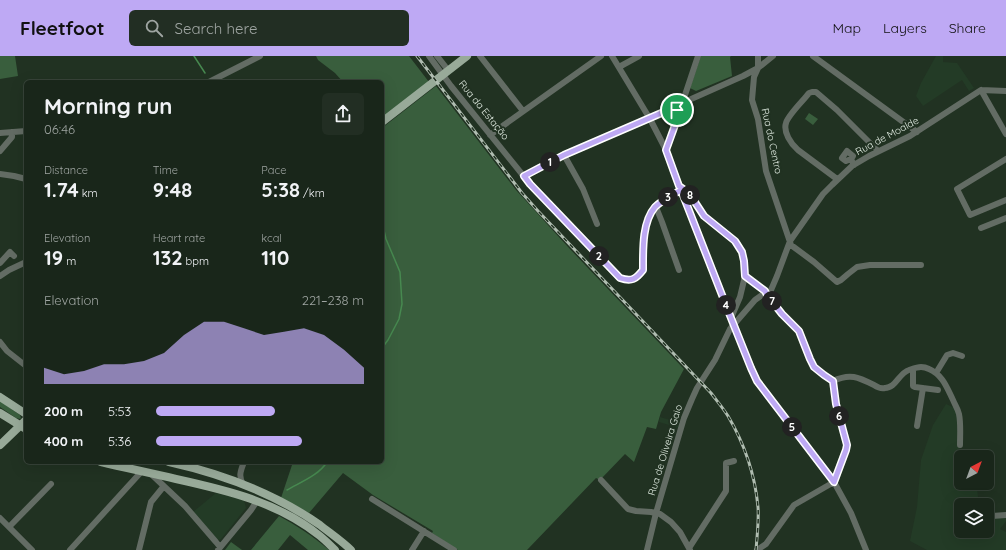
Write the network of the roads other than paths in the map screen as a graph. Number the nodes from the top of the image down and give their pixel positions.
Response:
1 (260, 56) edge
2 (429, 56) edge
3 (437, 56) edge
4 (467, 56) edge
5 (480, 56) edge
6 (601, 56) edge
7 (612, 56) edge
8 (639, 56) edge
9 (698, 56) edge
10 (758, 56) edge
11 (773, 56) edge
12 (813, 56) edge
13 (619, 67) junction
14 (758, 68) junction
15 (447, 71) junction
16 (213, 80) edge
17 (981, 90) junction
18 (1006, 91) edge
19 (686, 93) junction
20 (693, 98) junction
21 (683, 102) junction
22 (673, 108) junction
23 (523, 111) junction
24 (679, 114) junction
25 (650, 118) junction
26 (384, 120) edge
27 (24, 131) edge
28 (12, 132) junction
29 (917, 132) junction
30 (0, 133) edge
31 (1006, 134) edge
32 (490, 135) junction
33 (666, 150) junction
34 (0, 151) edge
35 (878, 151) junction
36 (564, 155) junction
37 (851, 159) dead end
38 (1006, 159) edge
39 (854, 165) junction
40 (0, 174) edge
41 (524, 176) junction
42 (24, 178) edge
43 (838, 179) junction
44 (680, 188) junction
45 (1006, 200) edge
46 (656, 207) junction
47 (1006, 218) edge
48 (597, 224) dead end
49 (981, 228) dead end
50 (790, 241) junction
51 (14, 256) dead end
52 (0, 263) edge
53 (24, 263) edge
54 (921, 265) dead end
55 (679, 270) dead end
56 (0, 276) edge
57 (745, 276) junction
58 (767, 295) junction
59 (732, 321) junction
60 (739, 337) junction
61 (725, 338) junction
62 (0, 342) edge
63 (962, 356) dead end
64 (24, 364) edge
65 (913, 369) junction
66 (936, 373) junction
67 (833, 381) junction
68 (923, 388) junction
69 (938, 390) dead end
70 (0, 398) edge
71 (0, 413) edge
72 (24, 413) edge
73 (24, 425) edge
74 (918, 426) dead end
75 (960, 445) dead end
76 (0, 446) edge
77 (734, 461) dead end
78 (110, 464) edge
79 (179, 464) edge
80 (243, 464) edge
81 (142, 471) junction
82 (150, 473) junction
83 (240, 473) junction
84 (230, 480) junction
85 (601, 480) dead end
86 (834, 482) junction
87 (51, 484) dead end
88 (243, 484) junction
89 (164, 486) junction
90 (253, 488) junction
91 (372, 499) dead end
92 (257, 500) junction
93 (291, 506) junction
94 (656, 513) junction
95 (1006, 515) edge
96 (994, 516) edge
97 (0, 518) edge
98 (9, 527) junction
99 (424, 531) junction
100 (219, 548) edge
101 (689, 549) edge
102 (32, 550) edge
103 (70, 550) edge
104 (139, 550) edge
105 (335, 550) edge
106 (351, 550) edge
107 (412, 550) edge
108 (454, 550) edge
109 (647, 550) edge
110 (757, 550) edge
111 (866, 550) edge

1 - 16 street
2 - 32 street, Rua da Estação
3 - 15 street
4 - 15 main road
5 - 23 street
6 - 23 street
7 - 13 street
8 - 13 street
9 - 19 street
10 - 14 street, Rua do Centro
11 - 14 street
12 - 29 street
13 - 25 street
14 - 20 street
14 - 50 street, Rua do Centro
15 - 26 main road
17 - 18 street
17 - 29 street, Rua de Moalde
17 - 31 street
19 - 20 street
19 - 21 street
20 - 21 street
21 - 22 street
21 - 24 street
22 - 24 street
22 - 25 street
23 - 32 street
24 - 33 street
25 - 33 street
25 - 36 street
27 - 28 street
28 - 30 street
28 - 34 street
29 - 35 street, Rua de Moalde
32 - 41 street, Rua da Estação
33 - 44 street
35 - 39 street, Rua de Moalde
35 - 43 street
36 - 41 street
36 - 48 street
37 - 39 street
38 - 45 street
39 - 43 street, Rua de Moalde
40 - 42 street
41 - 46 street, Rua da Estação
43 - 50 street, Rua de Moalde
44 - 46 street
44 - 57 street
44 - 59 street
46 - 55 street
47 - 49 street
50 - 54 street
50 - 58 street, Rua de Moalde
51 - 52 street
53 - 56 street
57 - 58 street
57 - 59 street
58 - 59 street, Rua de Oliveira Gaio
58 - 67 street
59 - 60 street
59 - 61 street, Rua de Oliveira Gaio
60 - 61 street
60 - 86 street
61 - 94 street, Rua de Oliveira Gaio
62 - 64 street
63 - 66 street
65 - 66 street
65 - 67 street
65 - 68 street
66 - 75 street
67 - 86 street
68 - 69 street
68 - 74 street
70 - 72 main road
71 - 73 main road
73 - 76 main road
77 - 101 street
78 - 81 main road
79 - 84 main road
80 - 83 street
81 - 82 main road
81 - 103 street
82 - 89 street
82 - 92 main road
83 - 84 street
83 - 88 street
84 - 88 main road
85 - 94 street
86 - 110 street
86 - 111 street
87 - 98 street
88 - 90 main road
89 - 100 street
89 - 104 street
90 - 92 main road
90 - 93 main road
91 - 99 street
92 - 93 main road
92 - 100 street
92 - 105 main road
93 - 106 main road
94 - 101 street
94 - 109 street, Rua de Oliveira Gaio
95 - 96 street
97 - 98 street
98 - 102 street
99 - 107 street
99 - 108 street

